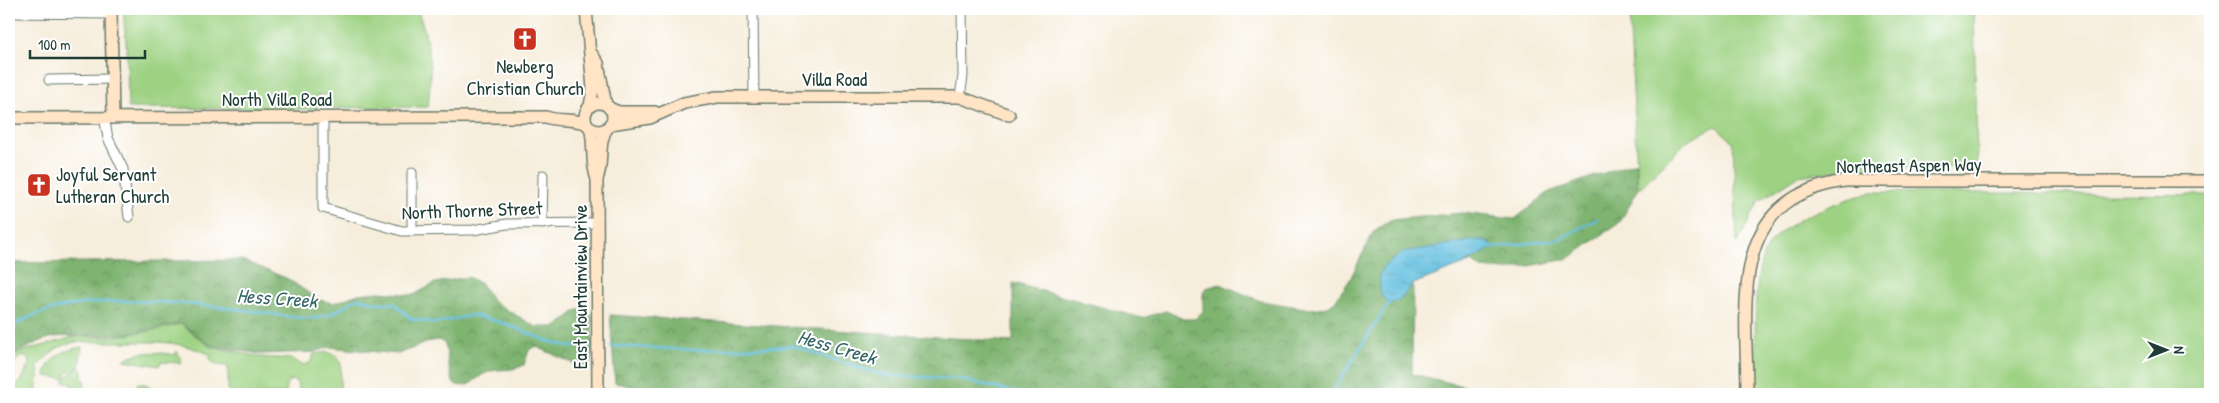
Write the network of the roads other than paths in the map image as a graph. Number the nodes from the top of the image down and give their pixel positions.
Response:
1 (586, 9) edge
2 (753, 9) edge
3 (962, 9) edge
4 (111, 11) edge
5 (9, 14) edge
6 (591, 53) junction
7 (114, 79) junction
8 (49, 80) dead end
9 (754, 97) junction
10 (960, 97) junction
11 (607, 106) junction
12 (589, 108) junction
13 (659, 113) junction
14 (1009, 115) dead end
15 (323, 117) junction
16 (546, 117) junction
17 (9, 118) edge
18 (108, 118) junction
19 (589, 126) junction
20 (608, 126) junction
21 (412, 173) dead end
22 (543, 175) dead end
23 (596, 180) junction
24 (2210, 180) edge
25 (129, 217) dead end
26 (597, 223) junction
27 (542, 224) junction
28 (412, 231) junction
29 (598, 394) edge
30 (1747, 394) edge

1 - 6 street
2 - 9 street
3 - 10 street
4 - 5 street
4 - 7 street
6 - 11 street
6 - 12 street
7 - 8 street
7 - 18 street
9 - 10 street, Villa Road
9 - 13 street, Villa Road
10 - 14 street, Villa Road
11 - 12 street
11 - 13 street, Villa Road
11 - 20 street
12 - 16 street, North Villa Road
12 - 19 street
13 - 20 street, Villa Road
15 - 16 street, North Villa Road
15 - 18 street, North Villa Road
15 - 28 street, North Thorne Street
16 - 19 street, North Villa Road
17 - 18 street, North Villa Road
18 - 25 street
19 - 20 street
19 - 23 street, East Mountainview Drive
20 - 23 street, East Mountainview Drive
21 - 28 street
22 - 27 street
23 - 26 street, East Mountainview Drive
24 - 30 street, Northeast Aspen Way
26 - 27 street, North Thorne Street
26 - 29 street, East Mountainview Drive
27 - 28 street, North Thorne Street

